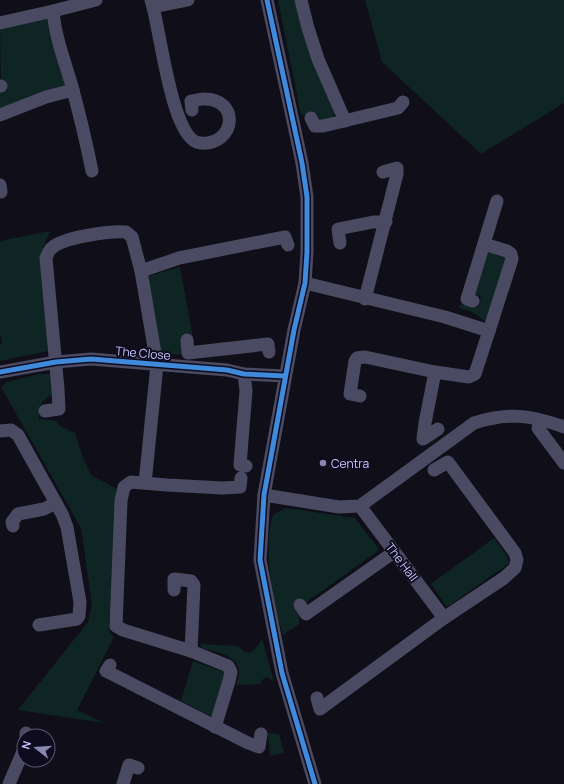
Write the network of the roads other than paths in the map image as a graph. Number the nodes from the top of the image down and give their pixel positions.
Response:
1 (188, 0) edge
2 (267, 0) edge
3 (302, 0) edge
4 (89, 1) edge
5 (152, 3) edge
6 (53, 11) junction
7 (0, 23) edge
8 (73, 90) junction
9 (404, 102) dead end
10 (192, 110) dead end
11 (0, 115) edge
12 (311, 118) dead end
13 (345, 121) junction
14 (92, 171) dead end
15 (382, 172) dead end
16 (497, 201) dead end
17 (386, 222) junction
18 (340, 243) dead end
19 (484, 244) junction
20 (288, 246) dead end
21 (141, 271) junction
22 (305, 283) junction
23 (365, 299) junction
24 (473, 301) dead end
25 (489, 331) junction
26 (187, 340) dead end
27 (228, 348) junction
28 (268, 352) dead end
29 (56, 362) junction
30 (157, 365) junction
31 (227, 370) junction
32 (0, 372) edge
33 (435, 372) junction
34 (244, 374) junction
35 (285, 376) junction
36 (360, 396) dead end
37 (45, 411) dead end
38 (563, 424) edge
39 (538, 428) dead end
40 (438, 429) dead end
41 (0, 431) edge
42 (564, 463) edge
43 (246, 466) dead end
44 (434, 470) dead end
45 (241, 478) dead end
46 (145, 483) junction
47 (264, 495) junction
48 (56, 503) junction
49 (360, 506) junction
50 (13, 526) dead end
51 (394, 552) junction
52 (174, 590) dead end
53 (300, 605) dead end
54 (444, 618) junction
55 (39, 625) dead end
56 (191, 652) junction
57 (110, 665) dead end
58 (317, 698) dead end
59 (215, 727) junction
60 (261, 734) dead end
61 (16, 768) edge
62 (138, 768) dead end
63 (9, 784) edge
64 (122, 784) edge
65 (315, 784) edge

1 - 5 street
2 - 22 street
3 - 13 street
4 - 6 street
5 - 10 street
6 - 7 street
6 - 8 street
8 - 11 street
8 - 14 street
9 - 13 street
12 - 13 street
15 - 17 street
16 - 19 street
17 - 18 street
17 - 23 street
19 - 24 street
19 - 25 street
20 - 21 street
21 - 29 street, The Close
21 - 30 street, The Close
22 - 23 street
22 - 35 street
23 - 25 street
25 - 33 street
26 - 27 street, The Close
27 - 28 street, The Close
27 - 31 street
29 - 30 street, The Close
29 - 32 street, The Close
29 - 37 street, The Close
30 - 31 street, The Close
30 - 46 street, The Close
31 - 34 street, The Close
33 - 36 street
33 - 40 street
34 - 35 street, The Close
34 - 43 street
35 - 47 street
38 - 49 street
39 - 42 street
41 - 48 street
44 - 54 street
45 - 46 street
46 - 56 street
47 - 49 street
47 - 65 street
48 - 50 street
48 - 55 street
49 - 51 street, The Hall
51 - 53 street
51 - 54 street, The Hall
52 - 56 street
54 - 58 street
56 - 59 street
57 - 59 street
59 - 60 street
61 - 63 street
62 - 64 street

